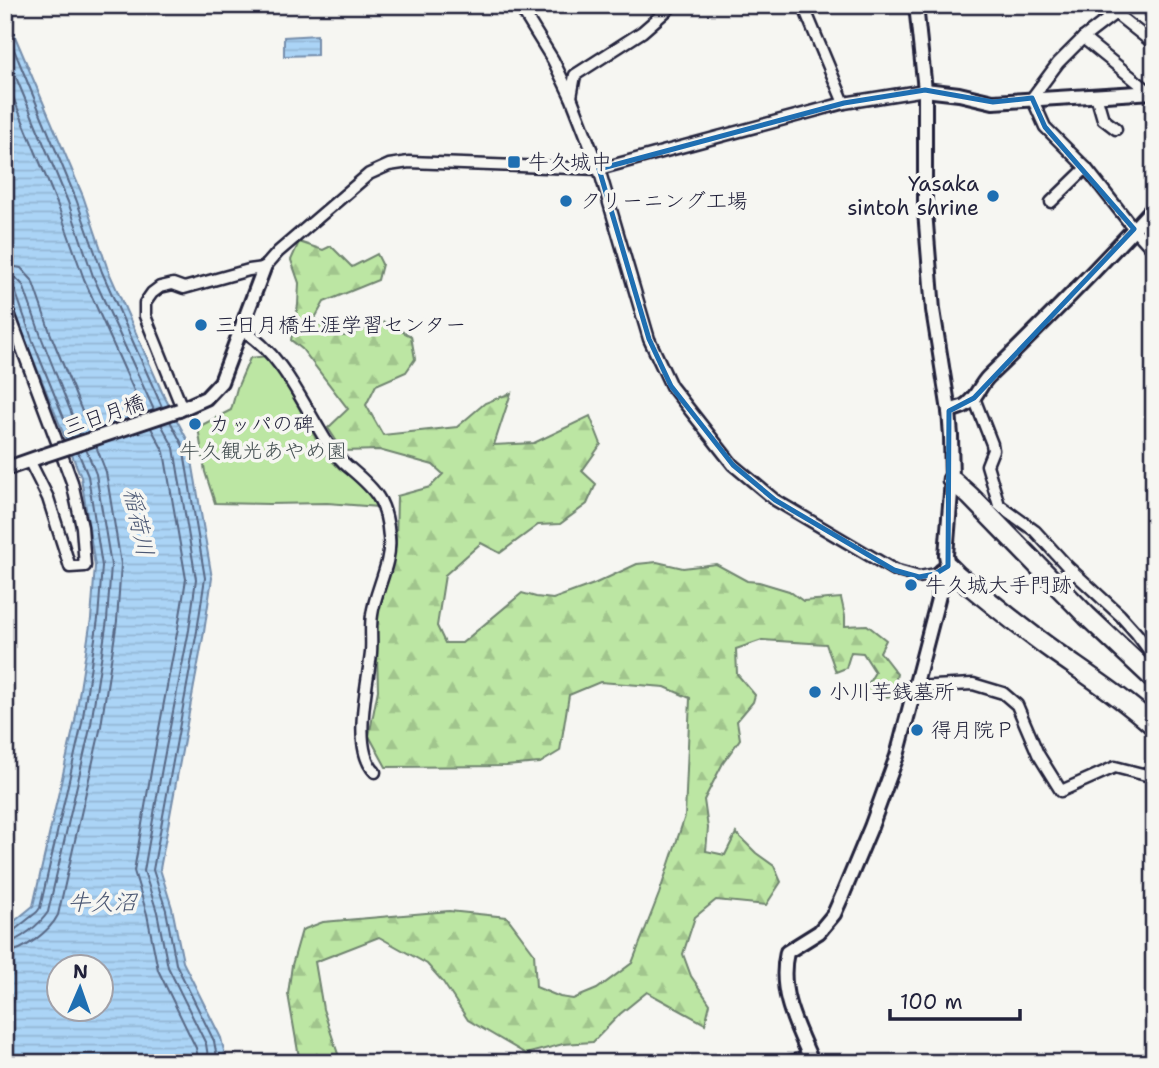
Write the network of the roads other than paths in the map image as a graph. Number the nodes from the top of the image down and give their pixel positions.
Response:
1 (519, 5) edge
2 (673, 5) edge
3 (803, 5) edge
4 (916, 5) edge
5 (1099, 5) edge
6 (1126, 5) edge
7 (1112, 15) junction
8 (1083, 38) junction
9 (1154, 44) edge
10 (925, 90) junction
11 (1152, 92) edge
12 (1096, 95) junction
13 (571, 97) junction
14 (1032, 98) junction
15 (844, 103) junction
16 (1116, 129) dead end
17 (1086, 168) junction
18 (599, 169) junction
19 (1051, 202) dead end
20 (1154, 208) edge
21 (1134, 229) junction
22 (1154, 251) edge
23 (264, 268) junction
24 (5, 303) edge
25 (241, 329) junction
26 (974, 398) junction
27 (181, 409) junction
28 (949, 411) junction
29 (36, 458) junction
30 (5, 469) edge
31 (952, 480) junction
32 (944, 568) junction
33 (1154, 657) edge
34 (1154, 680) edge
35 (914, 687) junction
36 (1154, 726) edge
37 (375, 772) dead end
38 (1154, 777) edge
39 (812, 1060) edge
40 (781, 1063) edge

1 - 13 street
2 - 13 street
3 - 15 street
4 - 10 street
5 - 7 street
6 - 7 street
7 - 8 street
7 - 9 street
8 - 11 street
8 - 14 street
10 - 14 street
10 - 15 street
10 - 28 street
11 - 12 street
12 - 14 street
12 - 16 street
13 - 18 street
14 - 17 street
15 - 18 street
17 - 19 street
17 - 21 street
18 - 23 street
18 - 32 street
20 - 21 street
21 - 22 street
21 - 26 street
23 - 25 street, 三日月橋
23 - 27 street
24 - 29 street
25 - 27 street, 三日月橋
25 - 37 street
26 - 28 street
26 - 33 street
27 - 29 street, 三日月橋, bridge
28 - 31 street
29 - 30 street, 三日月橋
31 - 32 street
31 - 34 highway
32 - 35 street
32 - 36 highway
35 - 38 street
35 - 39 street
39 - 40 street

